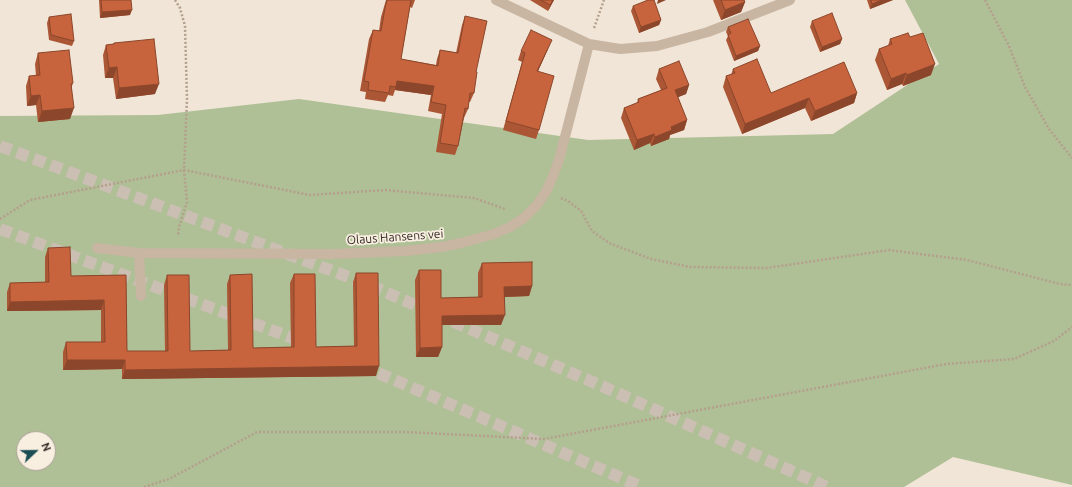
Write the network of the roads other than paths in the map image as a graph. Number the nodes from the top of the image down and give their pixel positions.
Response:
1 (496, 0) edge
2 (790, 0) edge
3 (589, 44) junction
4 (97, 248) dead end
5 (140, 253) junction
6 (141, 296) dead end

1 - 3 street
2 - 3 street
3 - 5 street, Olaus Hansens vei
4 - 5 street, Olaus Hansens vei
5 - 6 street

